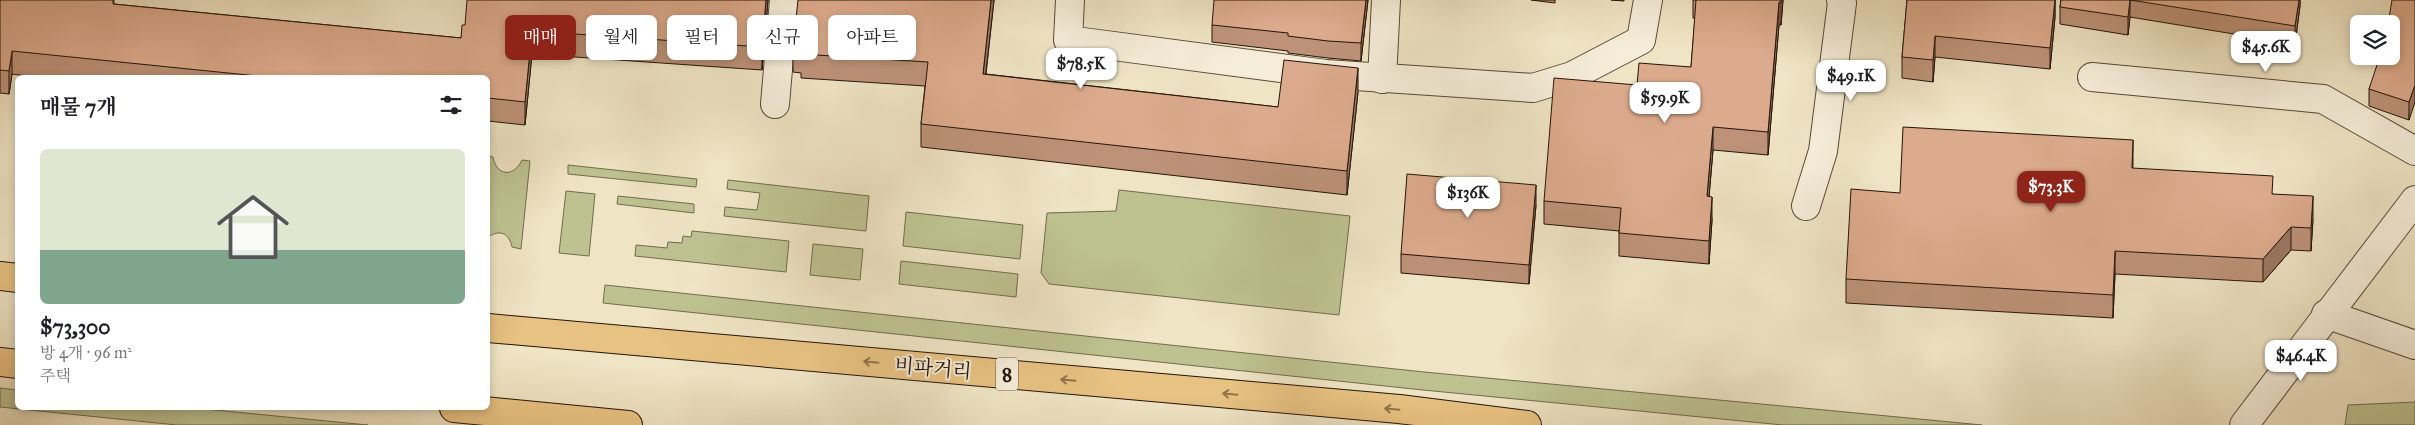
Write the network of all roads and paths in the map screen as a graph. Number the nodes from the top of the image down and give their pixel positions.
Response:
1 (784, 0) edge
2 (1070, 0) edge
3 (1386, 0) edge
4 (1648, 0) edge
5 (1841, 0) edge
6 (2092, 77) dead end
7 (1382, 79) junction
8 (775, 104) dead end
9 (2415, 151) edge
10 (2415, 200) edge
11 (1806, 206) dead end
12 (0, 276) edge
13 (15, 278) edge
14 (2326, 314) junction
15 (490, 328) edge
16 (2415, 345) edge
17 (0, 362) edge
18 (15, 364) edge
19 (474, 410) edge
20 (628, 425) edge
21 (1527, 425) edge
22 (2244, 425) edge

1 - 8 street
2 - 7 street
3 - 7 street
4 - 7 street
5 - 11 street
6 - 9 street
10 - 14 street
12 - 13 main road
14 - 16 street
14 - 22 street
21 -> 15 main road, 비파거리 / 8
17 - 18 main road
19 - 20 main road

